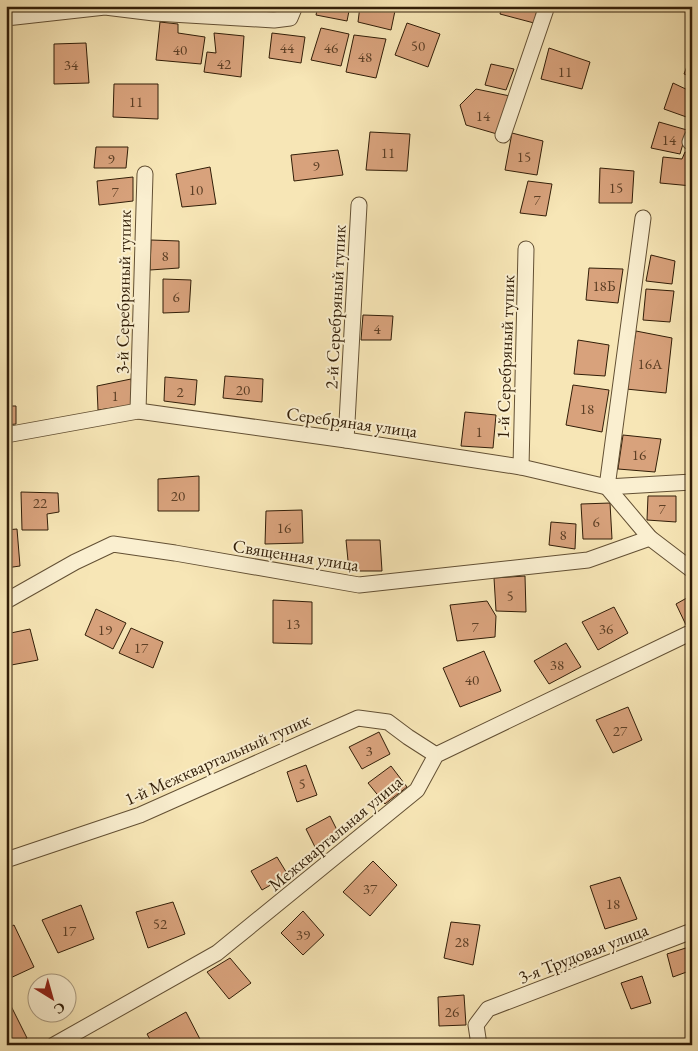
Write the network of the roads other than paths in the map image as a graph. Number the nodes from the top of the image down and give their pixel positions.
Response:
1 (547, 6) edge
2 (105, 7) edge
3 (293, 12) edge
4 (6, 18) edge
5 (503, 135) dead end
6 (144, 174) dead end
7 (359, 205) dead end
8 (643, 218) dead end
9 (526, 249) dead end
10 (138, 411) junction
11 (6, 435) edge
12 (346, 440) junction
13 (520, 467) junction
14 (692, 482) edge
15 (607, 488) junction
16 (650, 538) junction
17 (692, 570) edge
18 (6, 601) edge
19 (692, 632) edge
20 (436, 756) junction
21 (6, 860) edge
22 (692, 931) edge
23 (54, 1045) edge
24 (479, 1045) edge

1 - 5 street
2 - 3 street
2 - 4 street
6 - 10 street, 3-й Серебряный тупик
7 - 12 street, 2-й Серебряный тупик
8 - 15 street
9 - 13 street, 1-й Серебряный тупик
10 - 11 street, Серебряная улица
10 - 12 street, Серебряная улица
12 - 13 street, Серебряная улица
13 - 15 street, Серебряная улица
14 - 15 street, Серебряная улица
15 - 16 street
16 - 17 street
16 - 18 street, Священная улица
19 - 20 street
20 - 21 street, 1-й Межквартальный тупик
20 - 23 street, Межквартальная улица
22 - 24 street, 3-я Трудовая улица

